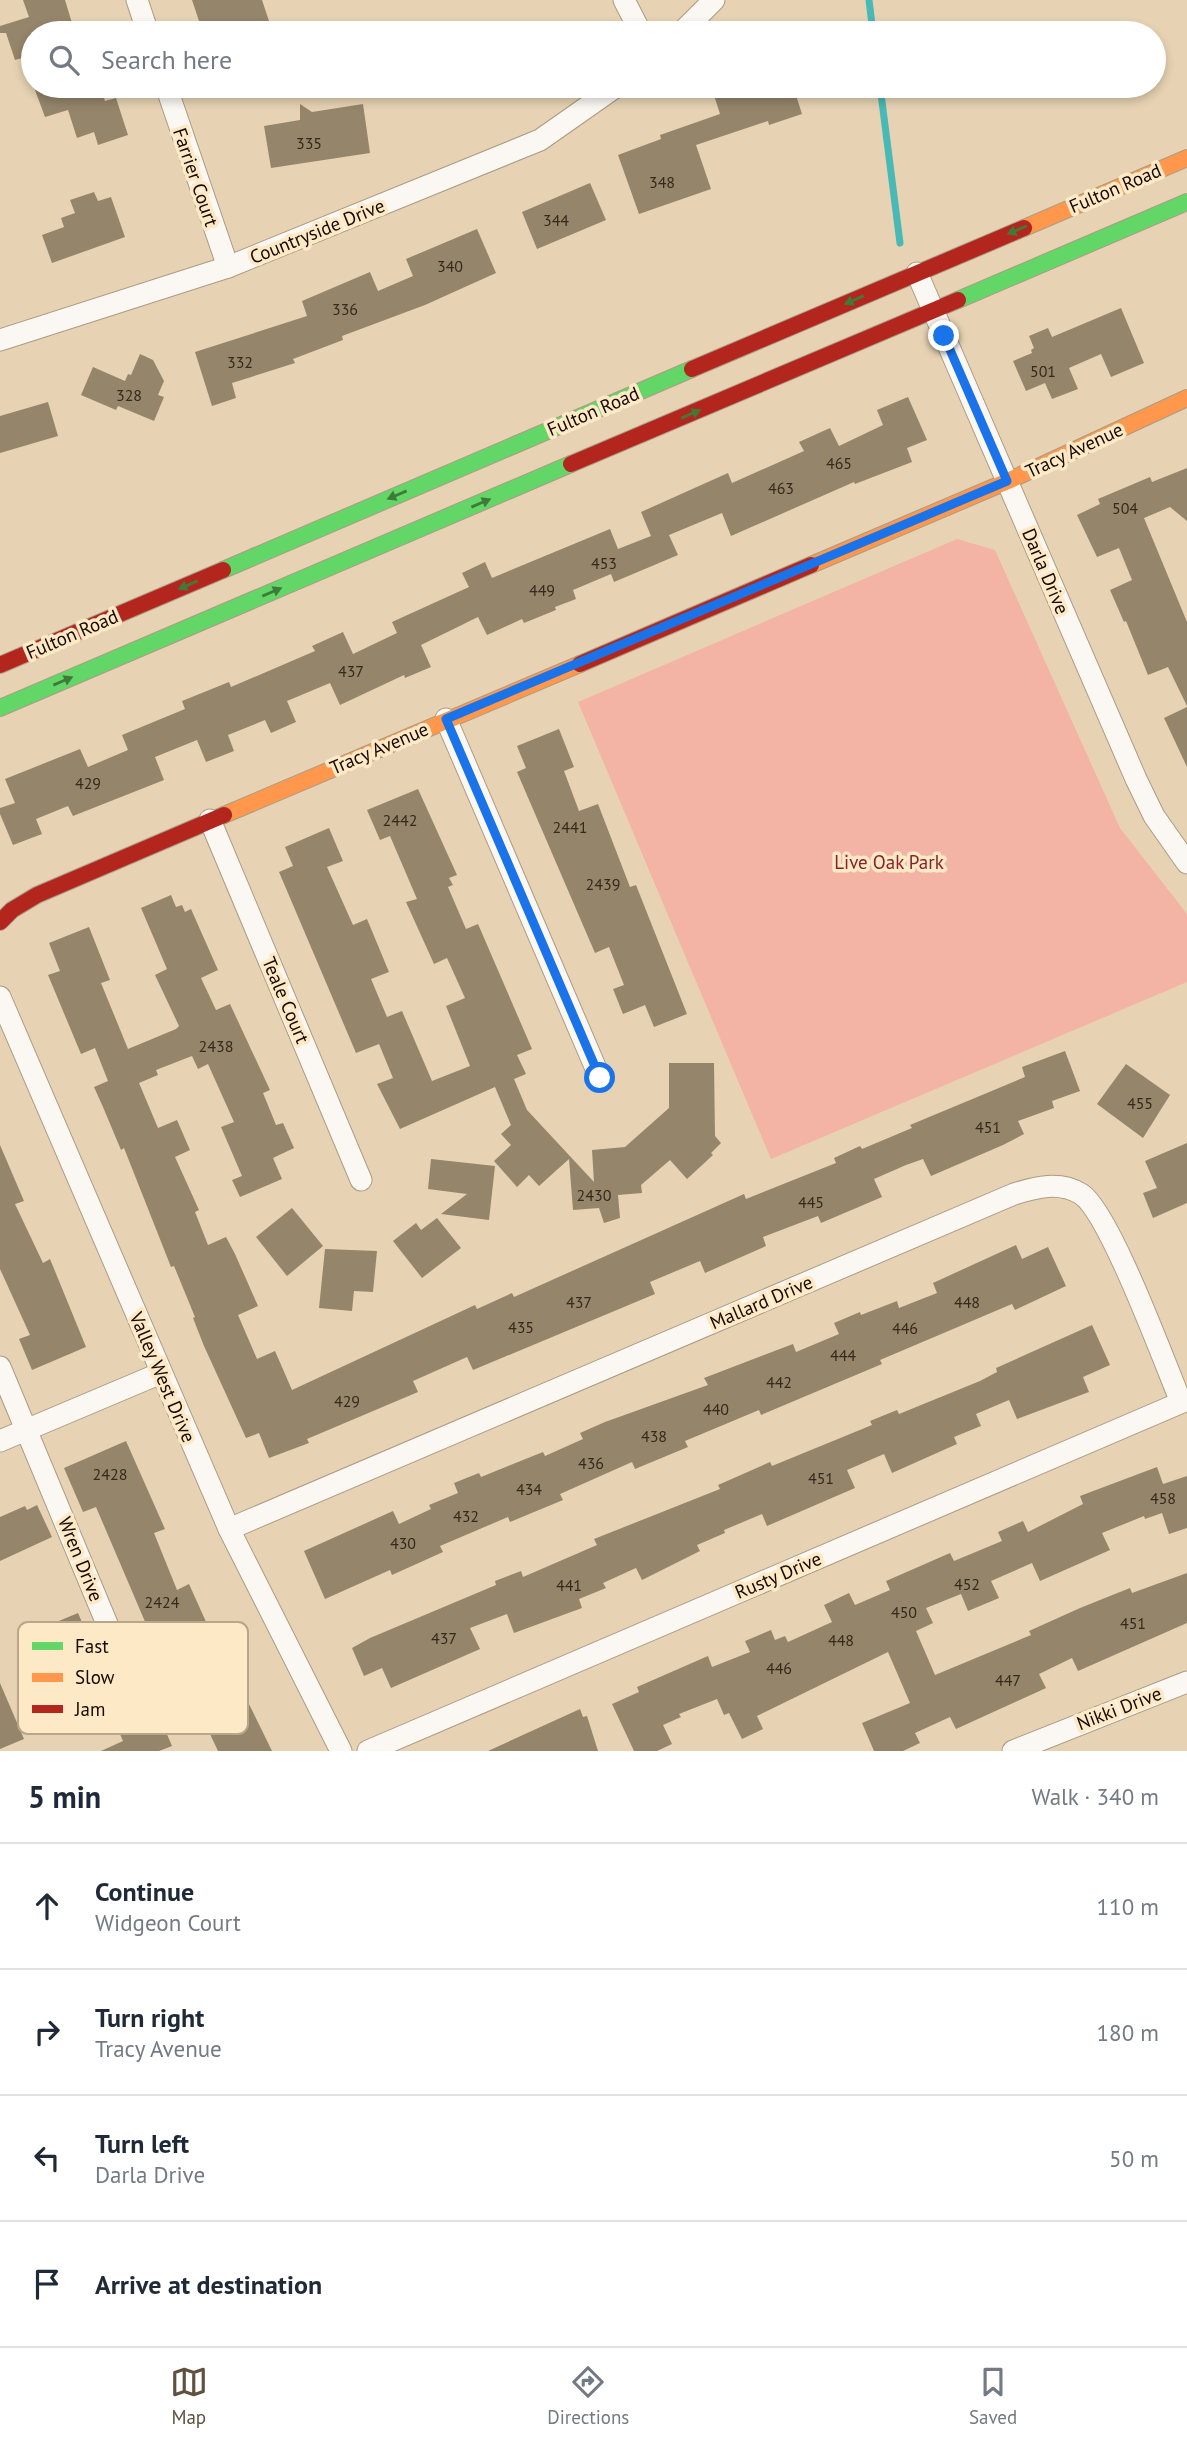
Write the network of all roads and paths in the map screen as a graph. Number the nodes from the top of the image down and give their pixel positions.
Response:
1 (137, 0) edge
2 (624, 0) edge
3 (714, 0) edge
4 (144, 21) edge
5 (635, 21) edge
6 (693, 21) edge
7 (170, 98) edge
8 (600, 98) edge
9 (1187, 158) edge
10 (1187, 202) edge
11 (228, 267) junction
12 (917, 273) junction
13 (933, 311) junction
14 (0, 340) edge
15 (1187, 398) edge
16 (1007, 481) junction
17 (0, 665) edge
18 (0, 708) edge
19 (446, 719) junction
20 (210, 820) junction
21 (1187, 863) edge
22 (0, 922) edge
23 (0, 997) edge
24 (600, 1078) dead end
25 (361, 1180) dead end
26 (0, 1367) edge
27 (161, 1373) junction
28 (1184, 1401) edge
29 (28, 1428) junction
30 (0, 1441) edge
31 (229, 1529) junction
32 (107, 1622) edge
33 (1187, 1682) edge
34 (341, 1751) edge
35 (369, 1751) edge
36 (1013, 1751) edge

1 - 4 street
2 - 5 street
3 - 6 street
7 - 11 street, Farrier Court
8 - 11 street, Countryside Drive
9 -> 12 main road, Fulton Road
10 - 13 main road, Fulton Road
11 - 14 street, Countryside Drive
12 - 13 street, Darla Drive
12 -> 17 main road, Fulton Road
13 - 16 street, Darla Drive
18 -> 13 main road, Fulton Road
15 - 16 main road, Tracy Avenue
16 - 19 main road, Tracy Avenue
16 - 21 street, Darla Drive
19 - 20 main road, Tracy Avenue
19 - 24 street
20 - 22 main road, Tracy Avenue
20 - 25 street, Teale Court
23 - 27 street, Valley West Drive
26 - 29 street, Wren Drive
27 - 29 street
27 - 31 street, Valley West Drive
28 - 31 street, Mallard Drive
28 - 35 street, Rusty Drive
29 - 30 street
29 - 32 street, Wren Drive
31 - 34 street, Valley West Drive
33 - 36 street, Nikki Drive

